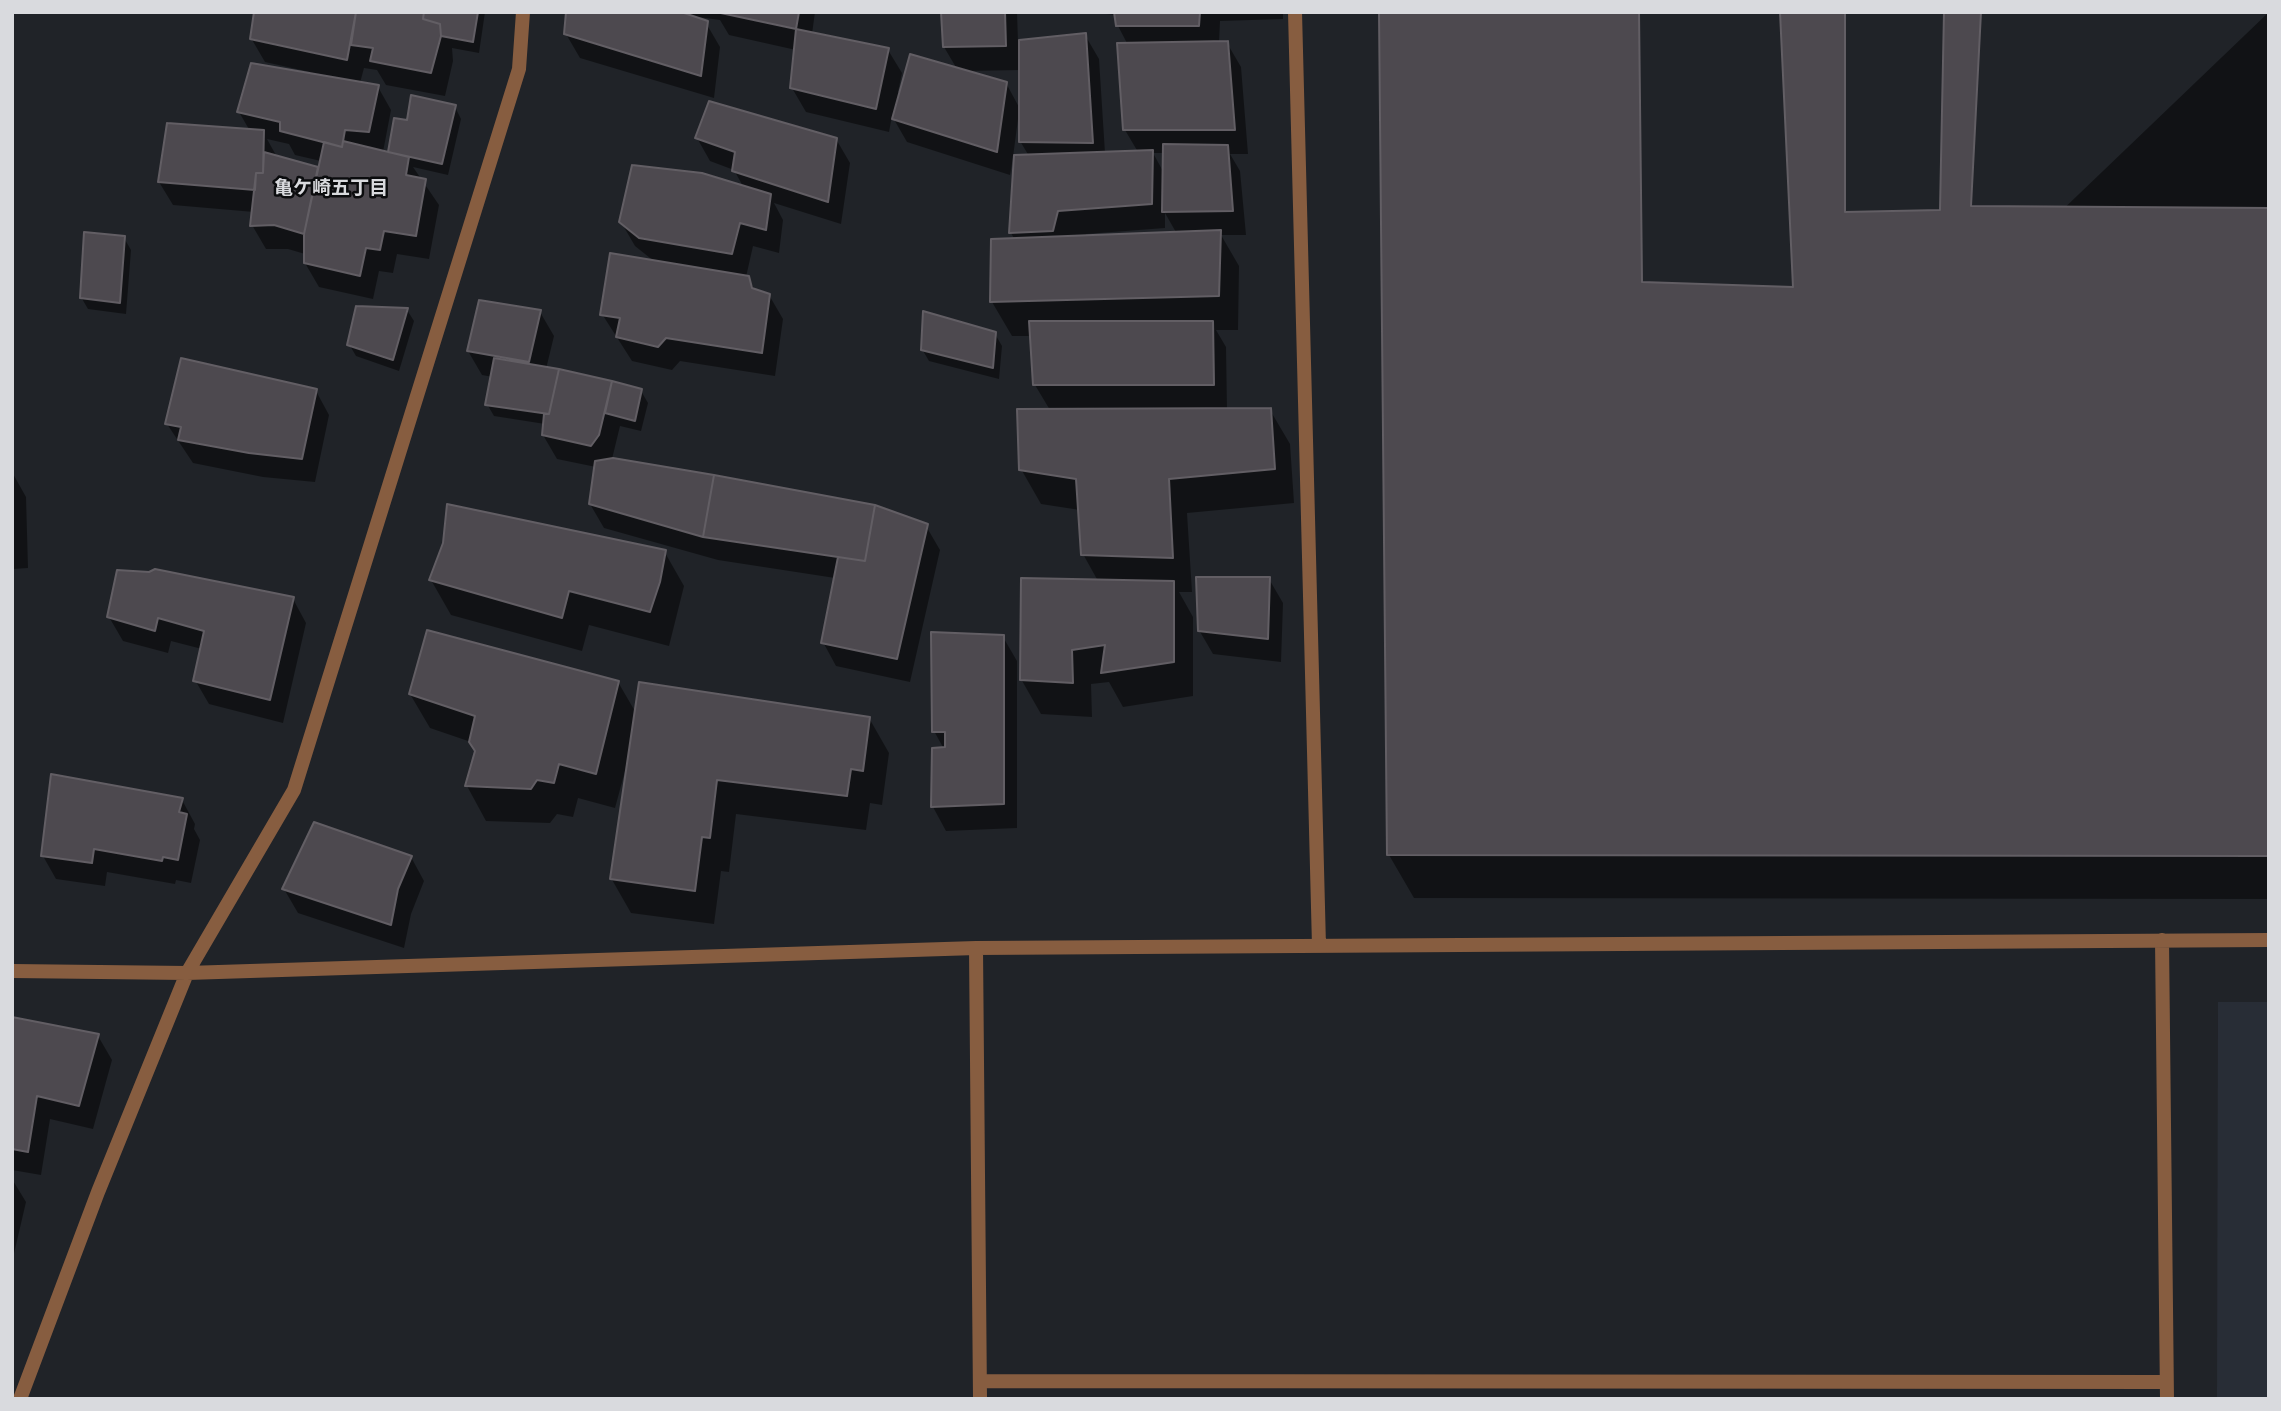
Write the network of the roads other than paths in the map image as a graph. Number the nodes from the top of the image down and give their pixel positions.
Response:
1 (523, 12) edge
2 (1296, 12) edge
3 (2162, 940) junction
4 (2269, 940) edge
5 (1319, 946) junction
6 (976, 948) junction
7 (12, 971) edge
8 (187, 973) junction
9 (980, 1381) junction
10 (2166, 1382) junction
11 (20, 1399) edge
12 (980, 1399) edge
13 (2166, 1399) edge

1 - 8 street
2 - 5 street
3 - 4 street
3 - 5 street
3 - 10 street
5 - 6 street
6 - 8 street
6 - 9 street
7 - 8 street
8 - 11 street
9 - 10 street
9 - 12 street
10 - 13 street

